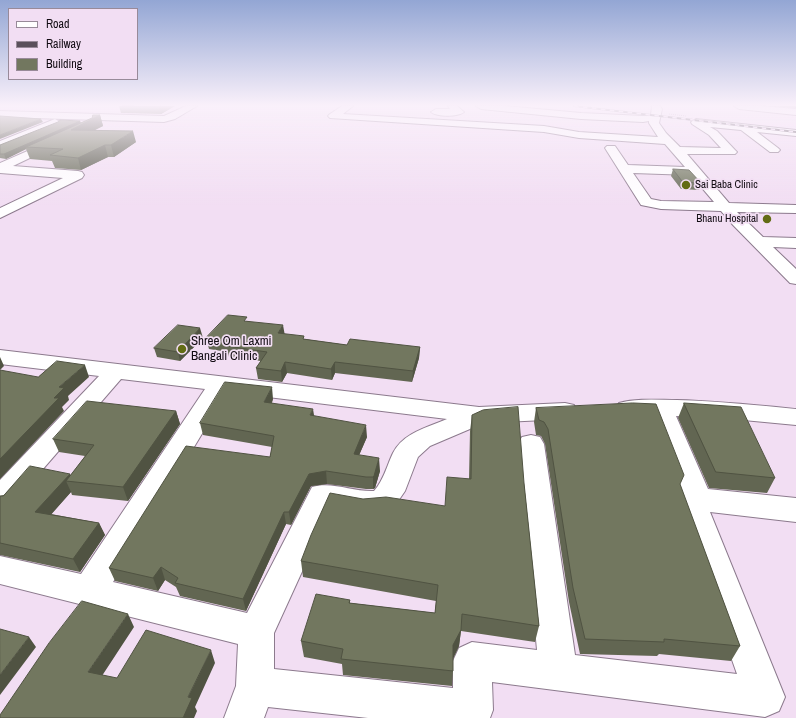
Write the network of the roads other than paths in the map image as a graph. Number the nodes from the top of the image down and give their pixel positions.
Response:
1 (13, 140) edge
2 (59, 140) edge
3 (621, 140) edge
4 (668, 140) edge
5 (719, 140) edge
6 (760, 140) edge
7 (0, 145) edge
8 (672, 145) junction
9 (611, 148) dead end
10 (774, 150) dead end
11 (0, 168) edge
12 (626, 169) junction
13 (696, 171) junction
14 (34, 172) junction
15 (8, 182) dead end
16 (724, 206) junction
17 (796, 209) edge
18 (0, 214) edge
19 (758, 242) junction
20 (796, 243) edge
21 (795, 277) edge
22 (0, 357) edge
23 (116, 371) junction
24 (220, 384) junction
25 (660, 407) junction
26 (479, 415) junction
27 (796, 417) edge
28 (531, 444) dead end
29 (690, 498) junction
30 (0, 499) edge
31 (796, 510) edge
32 (0, 570) edge
33 (90, 591) junction
34 (256, 632) junction
35 (558, 671) junction
36 (249, 702) edge

1 - 7 street
2 - 11 street
3 - 8 street
4 - 8 street
5 - 8 street
6 - 10 street
8 - 13 street
9 - 12 street
11 - 14 street
12 - 13 street
12 - 16 street
13 - 16 street
14 - 15 street
14 - 18 street
16 - 17 street
16 - 19 street
19 - 20 street
19 - 21 street
22 - 23 street
23 - 24 street
23 - 30 street
24 - 26 street
24 - 33 street
25 - 26 street
25 - 27 street
25 - 29 street
26 - 34 street
28 - 35 street
29 - 31 street
29 - 35 street
32 - 33 street
33 - 34 street
34 - 36 street
35 - 36 street

